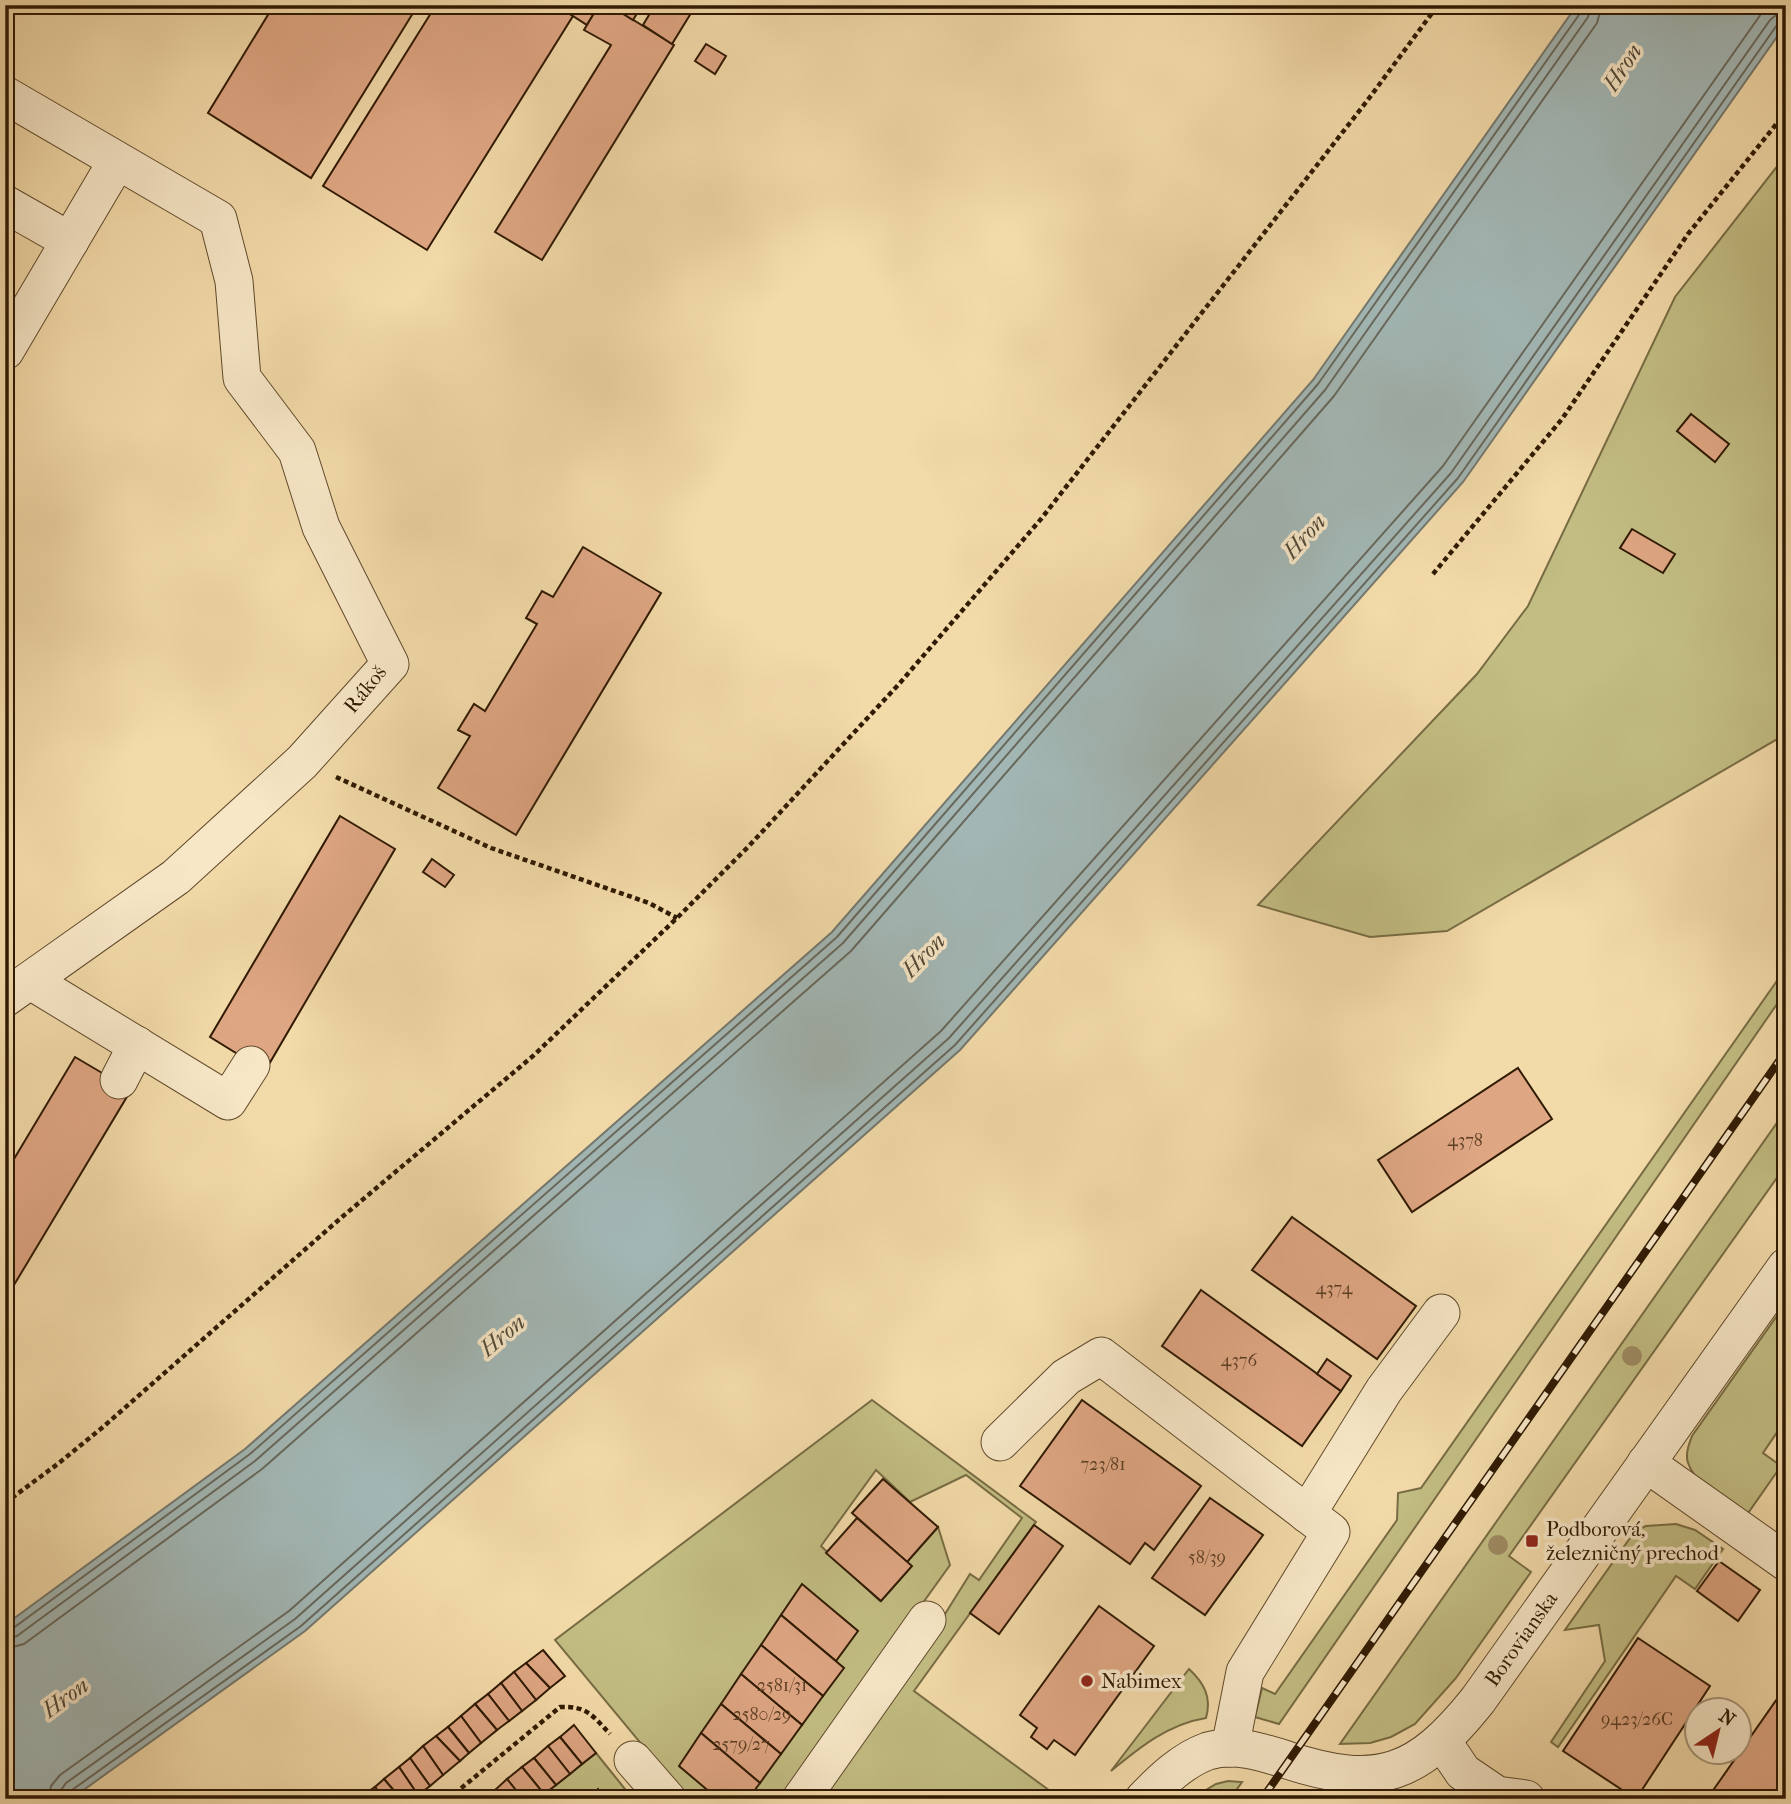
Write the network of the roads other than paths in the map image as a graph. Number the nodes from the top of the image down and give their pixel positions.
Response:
1 (5, 95) edge
2 (117, 161) junction
3 (5, 204) edge
4 (70, 241) junction
5 (5, 351) edge
6 (18, 989) edge
7 (137, 1045) junction
8 (251, 1065) dead end
9 (119, 1080) dead end
10 (1786, 1267) edge
11 (1441, 1312) dead end
12 (1000, 1442) dead end
13 (1646, 1463) junction
14 (1307, 1514) junction
15 (1786, 1562) edge
16 (927, 1620) dead end
17 (1442, 1741) junction
18 (1230, 1748) junction
19 (633, 1760) road end
20 (1388, 1786) edge
21 (667, 1799) edge
22 (801, 1799) edge
23 (1144, 1799) edge
24 (1526, 1799) edge

1 - 2 street
2 - 4 street
2 - 6 street, Rákoš
3 - 4 street
4 - 5 street
6 - 7 street
7 - 8 street
7 - 9 street
10 - 13 street, Borovianska
11 - 14 street
12 - 14 street
13 - 15 street
13 - 17 street, Borovianska
14 - 18 street
16 - 22 street
17 - 20 street, Borovianska
17 - 24 street
18 - 20 street, Borovianska
18 - 23 street, Borovianska
19 - 21 street

